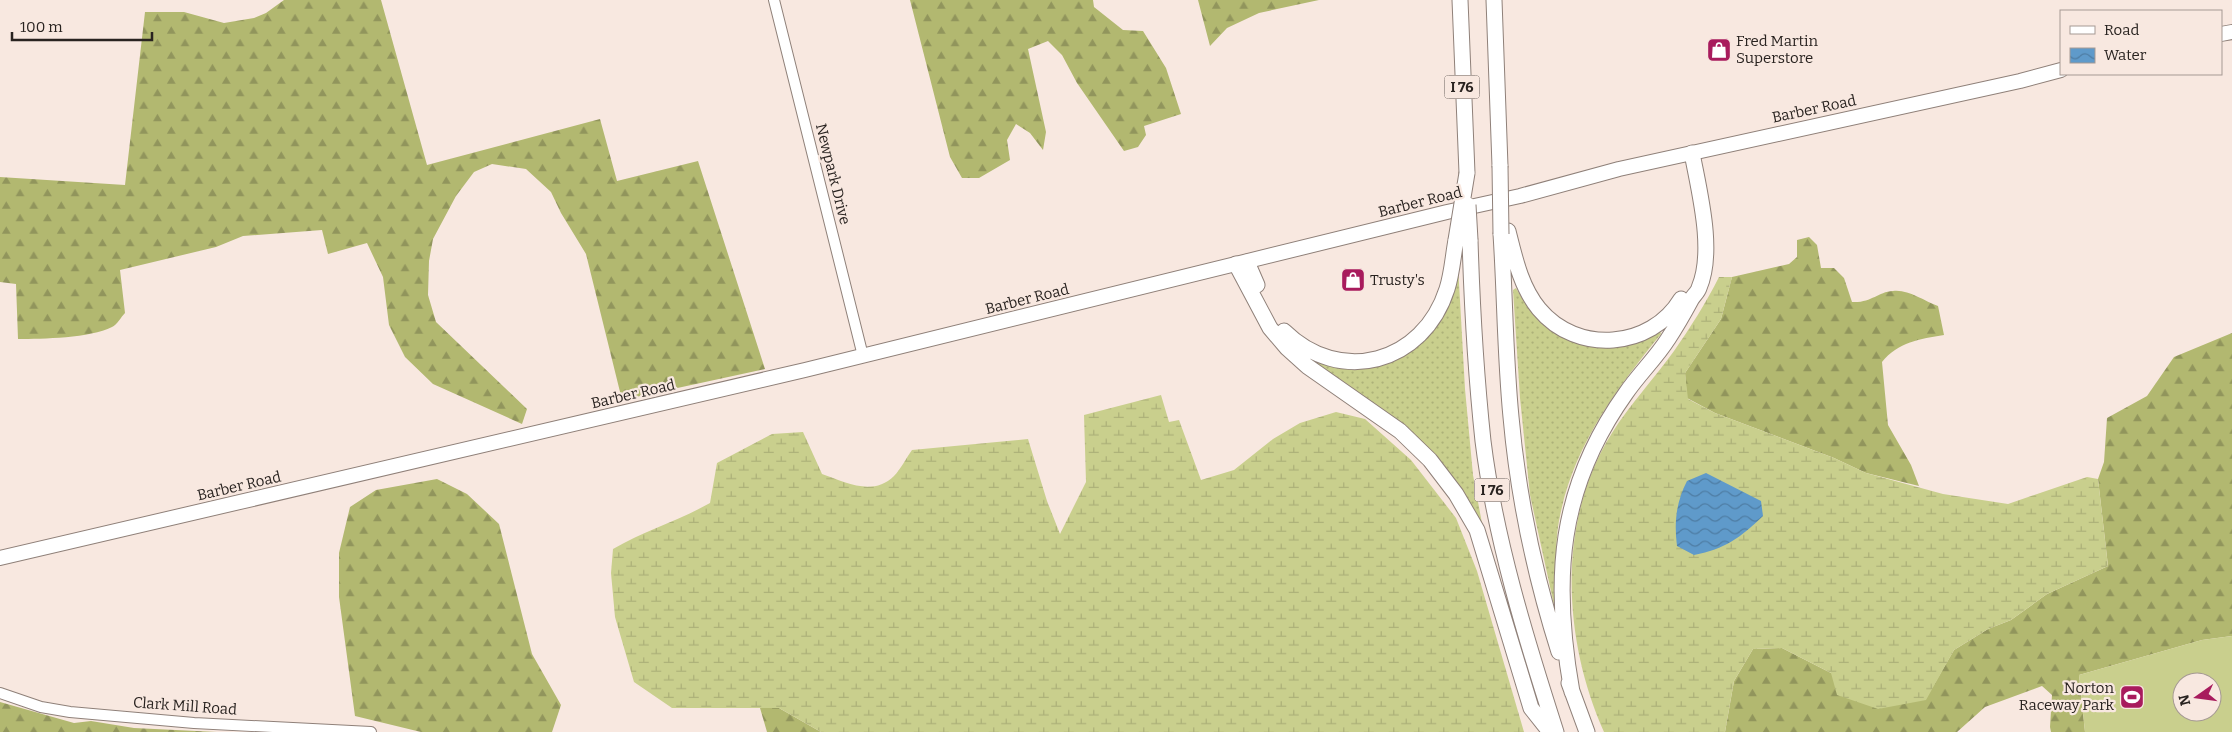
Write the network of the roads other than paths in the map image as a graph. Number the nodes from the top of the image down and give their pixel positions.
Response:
1 (774, 0) edge
2 (1460, 0) edge
3 (1494, 0) edge
4 (2060, 70) edge
5 (1687, 155) junction
6 (1505, 233) junction
7 (1463, 240) junction
8 (1241, 263) junction
9 (863, 356) junction
10 (0, 558) edge
11 (1572, 692) junction
12 (0, 693) edge
13 (371, 732) edge
14 (1550, 732) edge
15 (1556, 732) edge
16 (1587, 732) edge

1 - 9 street, Newpark Drive
2 - 7 highway, I 76, bridge
3 - 6 highway, I 76, bridge
4 - 5 main road, Barber Road
5 - 6 highway
5 - 8 main road, Barber Road
5 - 11 highway
6 - 11 highway, I 76
7 - 8 highway
7 - 15 highway, I 76
8 - 9 main road, Barber Road
8 - 14 highway
9 - 10 main road, Barber Road
11 - 16 highway, I 76
12 - 13 street, Clark Mill Road

